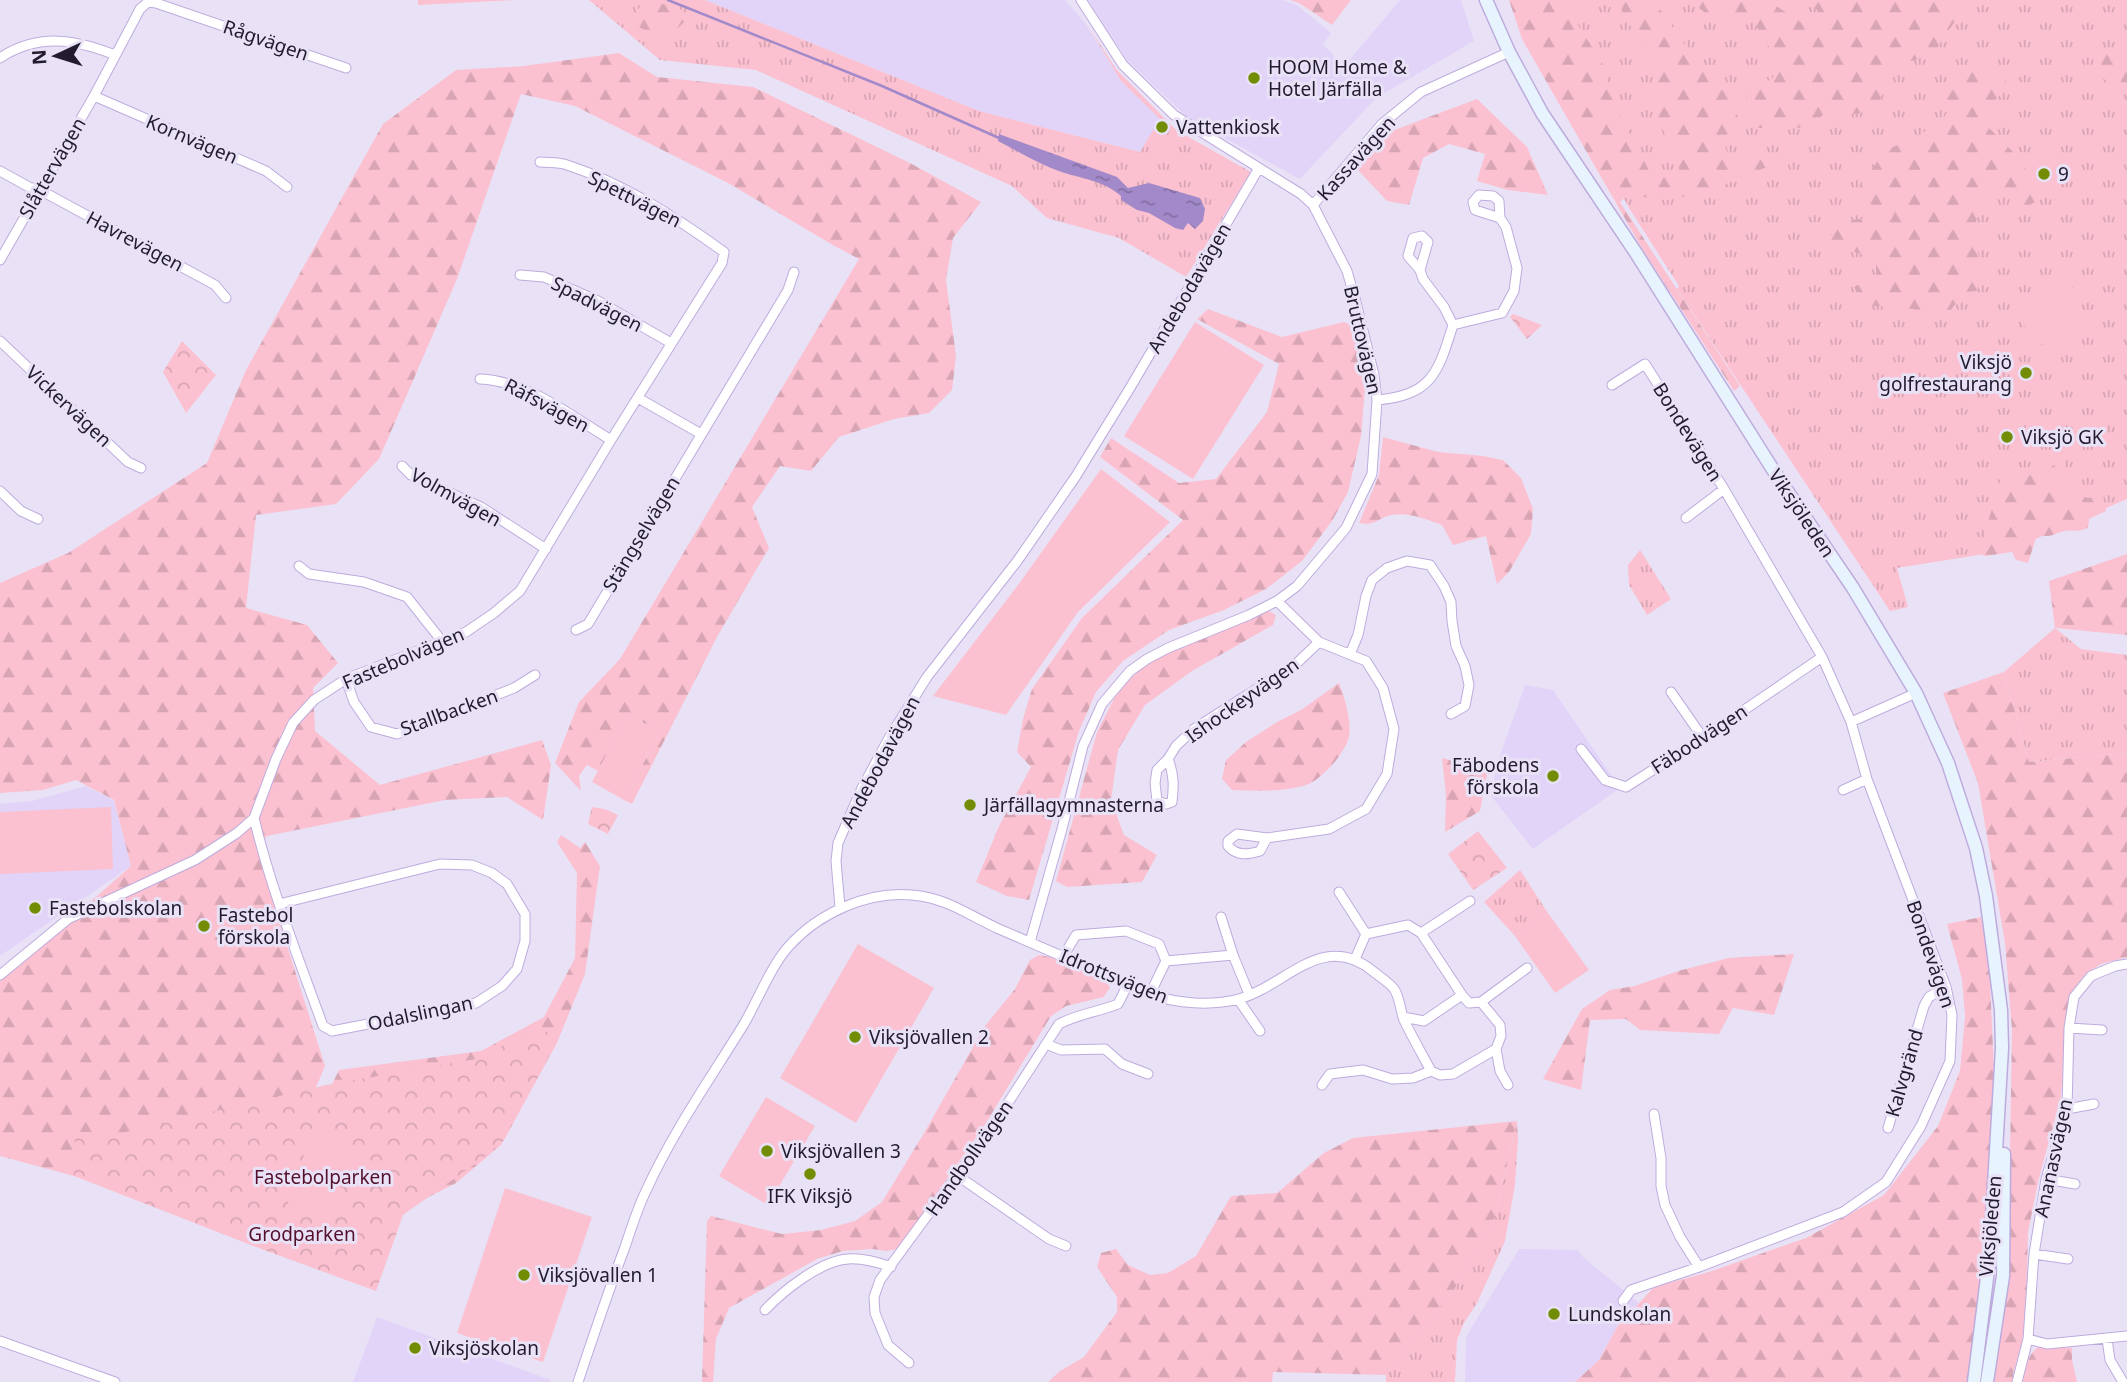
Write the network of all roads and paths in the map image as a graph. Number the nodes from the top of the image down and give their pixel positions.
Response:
1 (1082, 0) edge
2 (1486, 0) edge
3 (146, 4) joint
4 (1509, 52) junction
5 (115, 55) junction
6 (0, 58) edge
7 (346, 68) dead end
8 (94, 96) junction
9 (540, 162) dead end
10 (1259, 168) junction
11 (0, 171) edge
12 (287, 187) dead end
13 (40, 190) junction
14 (1313, 205) junction
15 (1500, 218) dead end
16 (724, 252) joint
17 (0, 259) edge
18 (1420, 270) dead end
19 (794, 272) dead end
20 (520, 275) dead end
21 (226, 298) dead end
22 (1452, 325) junction
23 (0, 341) edge
24 (671, 343) junction
25 (480, 379) dead end
26 (1612, 385) dead end
27 (638, 398) junction
28 (1377, 400) junction
29 (701, 433) junction
30 (611, 440) junction
31 (402, 466) dead end
32 (141, 468) dead end
33 (1724, 489) junction
34 (0, 491) edge
35 (1686, 518) dead end
36 (38, 519) dead end
37 (546, 549) junction
38 (299, 566) dead end
39 (1277, 601) junction
40 (576, 630) dead end
41 (441, 640) junction
42 (1319, 642) junction
43 (1350, 654) junction
44 (1822, 657) junction
45 (535, 675) dead end
46 (346, 679) junction
47 (1671, 692) dead end
48 (1916, 693) junction
49 (1451, 714) dead end
50 (1851, 722) junction
51 (1703, 738) junction
52 (1581, 749) dead end
53 (1168, 759) dead end
54 (1867, 779) junction
55 (1843, 790) dead end
56 (254, 818) junction
57 (1267, 838) dead end
58 (1339, 892) dead end
59 (1470, 901) dead end
60 (279, 904) junction
61 (840, 908) junction
62 (1221, 917) dead end
63 (1421, 933) junction
64 (1366, 934) junction
65 (1030, 942) junction
66 (1233, 955) junction
67 (1064, 956) junction
68 (1355, 959) junction
69 (1166, 961) junction
70 (2127, 964) edge
71 (1527, 968) dead end
72 (0, 975) edge
73 (1128, 984) junction
74 (1946, 988) junction
75 (1150, 993) junction
76 (1249, 995) junction
77 (1462, 995) junction
78 (1238, 999) junction
79 (1481, 1002) junction
80 (1403, 1017) junction
81 (2069, 1028) junction
82 (2102, 1030) dead end
83 (1260, 1031) dead end
84 (1046, 1044) junction
85 (1496, 1049) junction
86 (2001, 1070) junction
87 (1431, 1072) junction
88 (1148, 1074) dead end
89 (1322, 1085) dead end
90 (1508, 1085) dead end
91 (2094, 1104) dead end
92 (2067, 1109) junction
93 (1654, 1114) dead end
94 (1888, 1128) dead end
95 (958, 1176) junction
96 (2046, 1179) junction
97 (2075, 1184) dead end
98 (1066, 1246) dead end
99 (2034, 1254) junction
100 (2068, 1259) dead end
101 (891, 1267) junction
102 (1699, 1268) junction
103 (1623, 1301) dead end
104 (765, 1310) dead end
105 (2127, 1336) edge
106 (2028, 1339) junction
107 (2107, 1339) junction
108 (0, 1341) edge
109 (909, 1363) dead end
110 (115, 1382) edge
111 (579, 1382) edge
112 (1974, 1382) edge
113 (1987, 1382) edge
114 (2017, 1382) edge
115 (2123, 1382) edge

1 - 10 street, Bruttovägen
2 - 4 main road, Viksjöleden
3 - 5 street, Slåttervägen
3 - 7 street, Rågvägen
4 - 14 street, Kassavägen
4 - 48 main road, Viksjöleden
5 - 6 street
5 - 8 street, Slåttervägen
8 - 12 street, Kornvägen
8 - 13 street, Slåttervägen
9 - 16 street, Spettvägen
10 - 14 street, Bruttovägen
10 - 61 street, Andebodavägen
11 - 13 street, Havrevägen
13 - 17 street, Slåttervägen
13 - 21 street, Havrevägen
14 - 28 street, Bruttovägen
15 - 22 street
16 - 24 street, Fastebolvägen
18 - 22 street
19 - 29 street, Stängselvägen
20 - 24 street, Spadvägen
22 - 28 street
23 - 32 street, Vickervägen
24 - 27 street, Fastebolvägen
25 - 30 street, Räfsvägen
26 - 33 street, Bondevägen
27 - 29 street
27 - 30 street, Fastebolvägen
28 - 39 street, Bruttovägen
29 - 40 street, Stängselvägen
30 - 37 street, Fastebolvägen
31 - 37 street, Volmvägen
33 - 35 street
33 - 44 street, Bondevägen
34 - 36 street
37 - 41 street, Fastebolvägen
38 - 41 street
39 - 42 street
39 - 65 street, Bruttovägen
41 - 46 street, Fastebolvägen
42 - 43 street
42 - 53 street, Ishockeyvägen
43 - 49 street
43 - 57 street
44 - 50 street, Bondevägen
44 - 51 street, Fäbodvägen
45 - 46 street, Stallbacken
46 - 56 street, Fastebolvägen
47 - 51 street
48 - 50 street
48 - 86 main road, Viksjöleden
50 - 54 street, Bondevägen
51 - 52 street, Fäbodvägen
54 - 55 street
54 - 74 street, Bondevägen
56 - 60 street, Odalslingan
56 - 72 street
58 - 64 street
59 - 63 street
60 - 60 street, Odalslingan
61 - 65 street, Idrottsvägen
61 - 111 street
62 - 66 street
63 - 64 street
63 - 77 street
64 - 68 street
65 - 67 street, Idrottsvägen
66 - 69 street
66 - 76 street
67 - 69 street
67 - 73 street, Idrottsvägen
68 - 76 street, Idrottsvägen
68 - 80 street
69 - 75 street
70 - 81 street, Ananasvägen
71 - 79 street
73 - 75 street, Idrottsvägen
73 - 84 street, Handbollvägen
74 - 94 street, Kalvgränd
74 - 102 street, Bondevägen
75 - 78 street, Idrottsvägen
76 - 78 street, Idrottsvägen
77 - 79 street
77 - 80 street
78 - 83 street
79 - 85 street
80 - 87 street
81 - 82 street
81 - 92 street, Ananasvägen
84 - 88 street
84 - 95 street, Handbollvägen
85 - 87 street
85 - 90 street
86 - 112 main road, Viksjöleden
86 - 113 main road, Viksjöleden
87 - 89 street
91 - 92 street
92 - 96 street, Ananasvägen
93 - 102 street
95 - 98 street
95 - 101 street, Handbollvägen
96 - 97 street
96 - 99 street, Ananasvägen
99 - 100 street
99 - 106 street, Ananasvägen
101 - 104 street
101 - 109 street, Handbollvägen
102 - 103 street, Bondevägen
105 - 107 street
106 - 107 street
106 - 114 street, Ananasvägen
107 - 115 street
108 - 110 street

